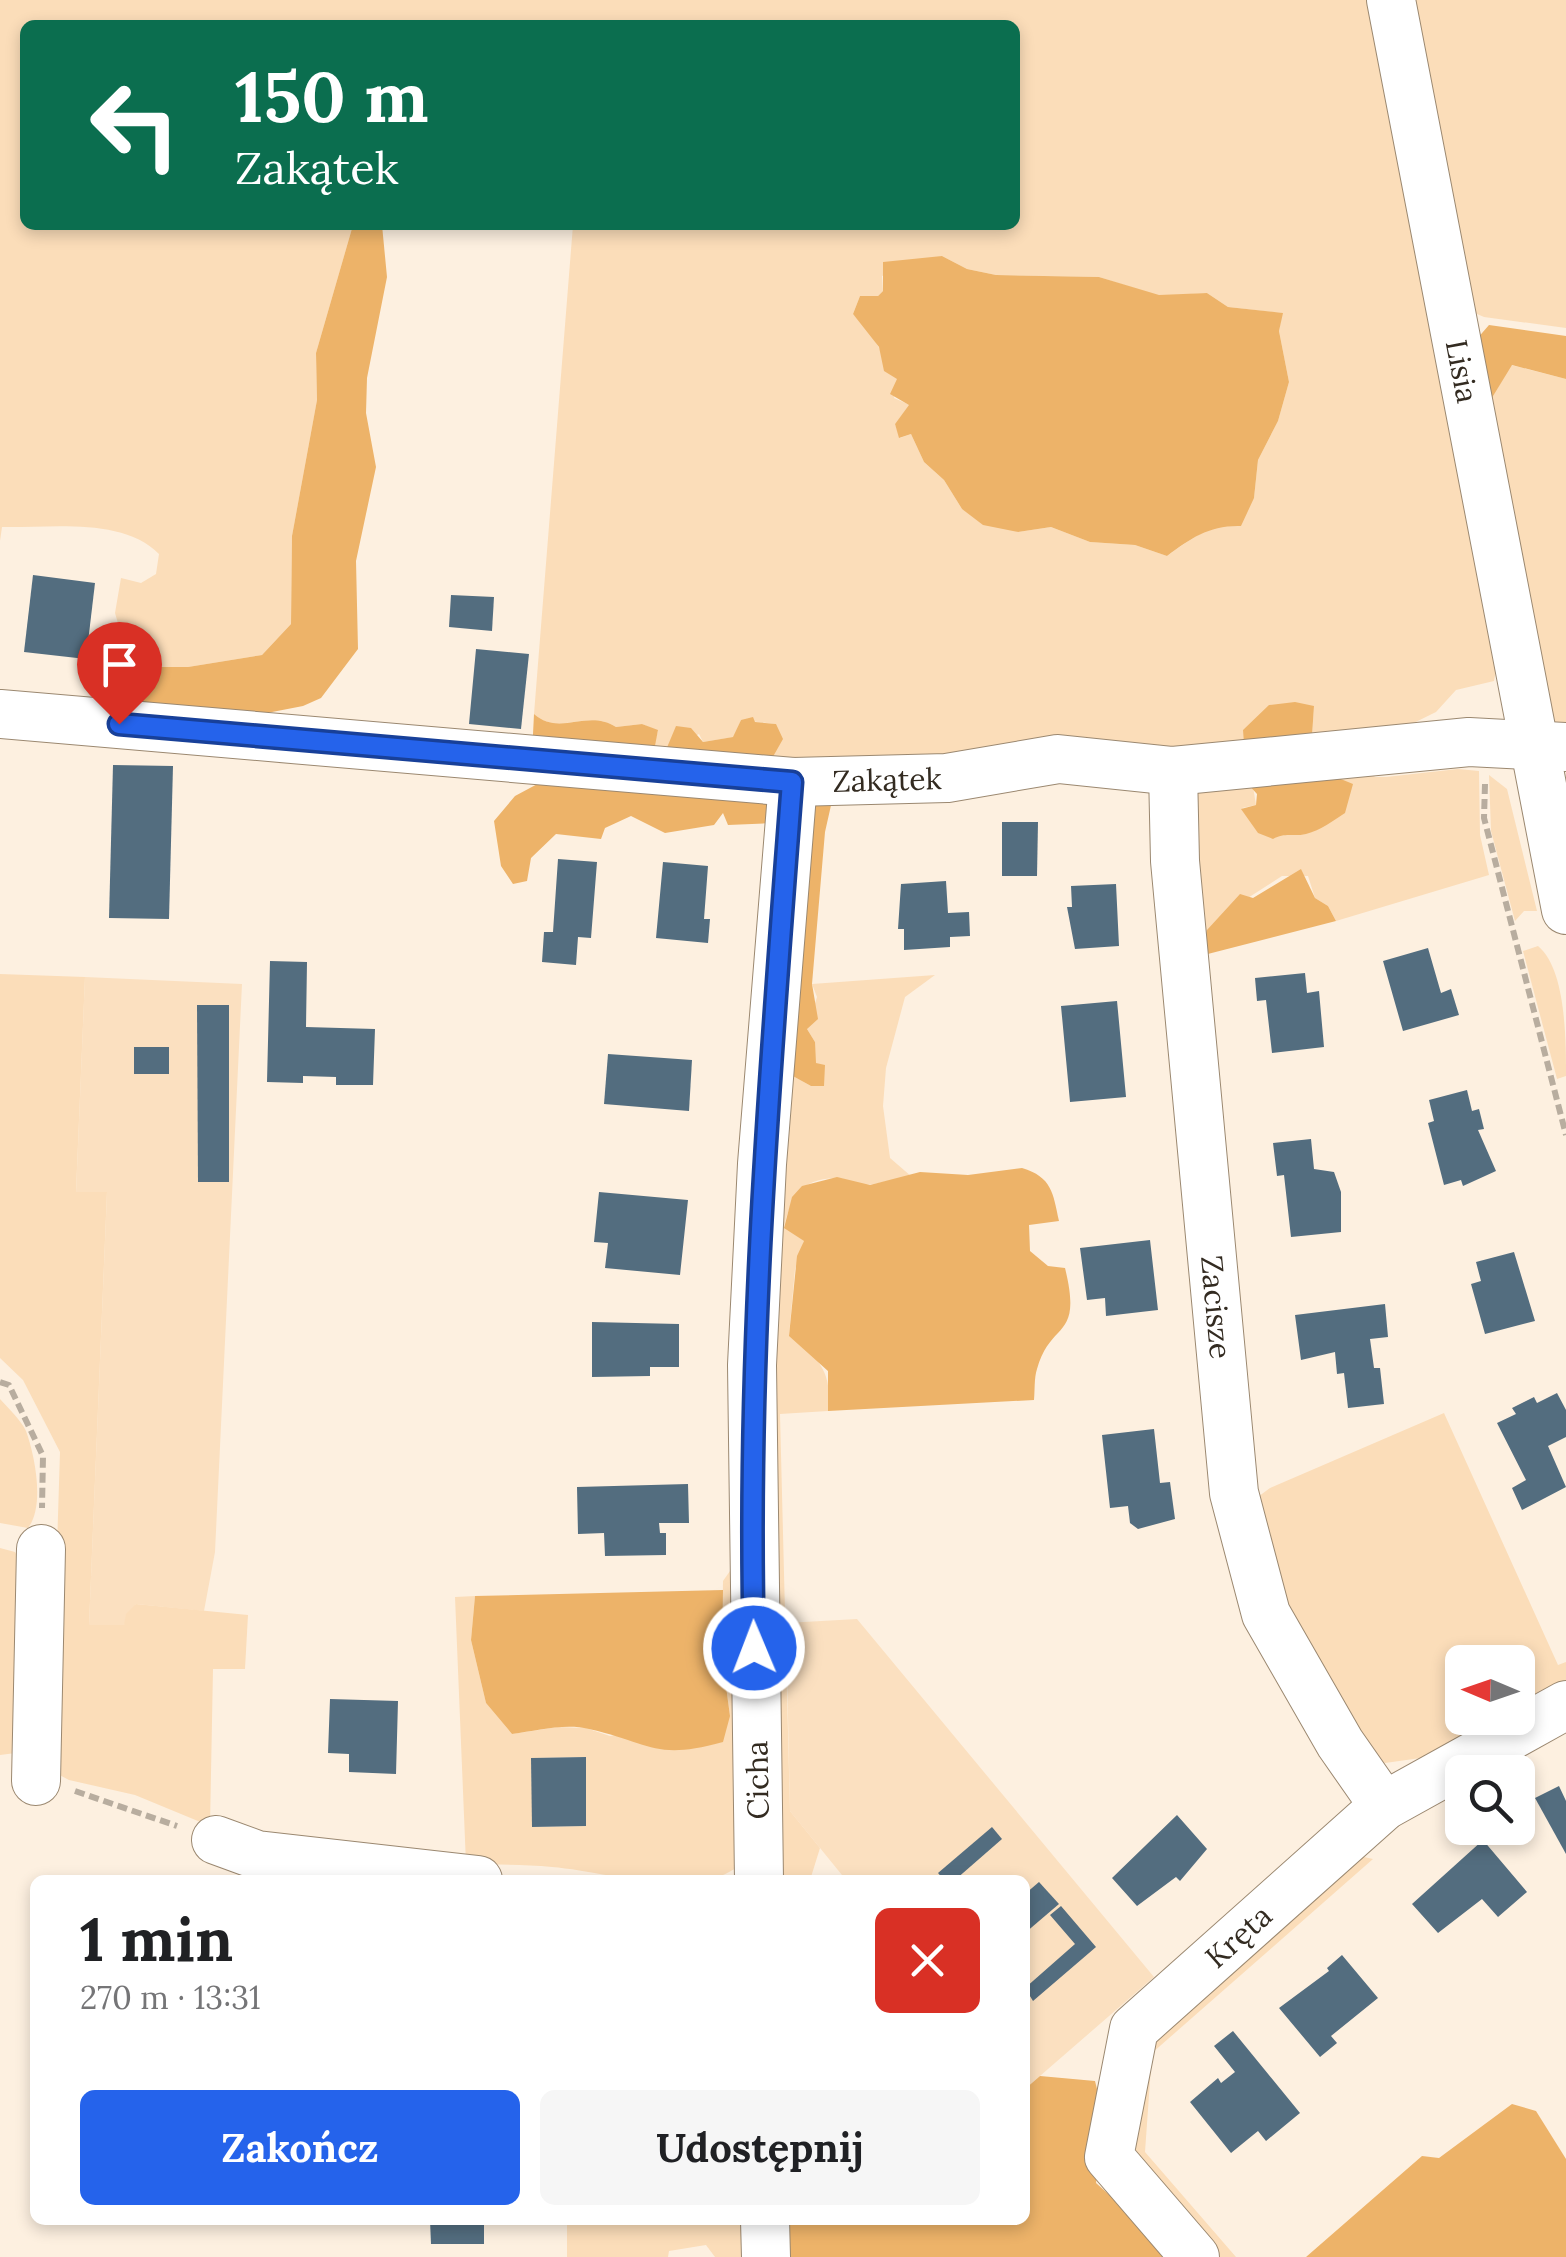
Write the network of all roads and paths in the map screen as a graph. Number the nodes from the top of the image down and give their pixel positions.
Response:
1 (1391, 0) edge
2 (0, 714) edge
3 (1529, 745) edge
4 (1173, 771) junction
5 (792, 782) junction
6 (1566, 910) edge
7 (1566, 1134) edge
8 (0, 1382) edge
9 (41, 1549) joint
10 (1566, 1705) edge
11 (36, 1781) joint
12 (1384, 1806) junction
13 (216, 1840) joint
14 (432, 1875) edge
15 (759, 1875) edge
16 (765, 2225) edge
17 (766, 2257) edge
18 (1195, 2257) edge

1 - 3 street, Lisia
2 - 5 street, Zakątek
3 - 4 street, Zakątek
3 - 6 street, Lisia
3 - 7 path
4 - 5 street, Zakątek
4 - 12 street, Zacisze
5 - 15 street, Cicha
8 - 9 path
9 - 11 street
10 - 12 street, Kręta
11 - 13 path
12 - 18 street, Kręta
13 - 14 street
16 - 17 street

